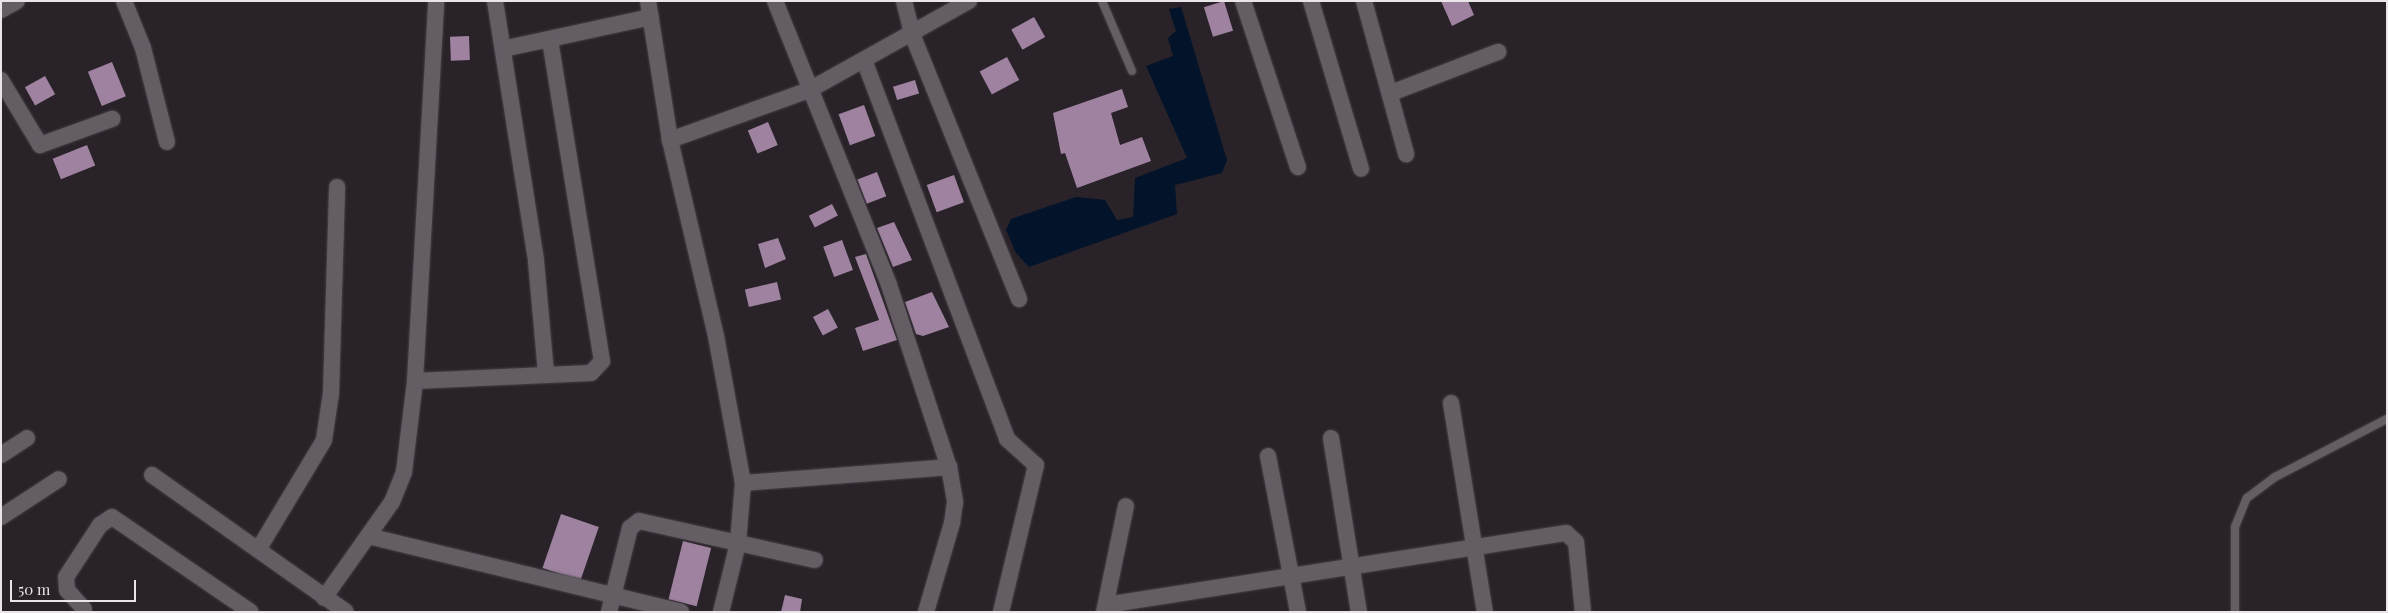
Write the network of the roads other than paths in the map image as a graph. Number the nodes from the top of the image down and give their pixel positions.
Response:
1 (17, 1) edge
2 (124, 1) edge
3 (436, 1) edge
4 (495, 1) edge
5 (775, 1) edge
6 (904, 1) edge
7 (969, 1) edge
8 (1102, 1) edge
9 (1243, 1) edge
10 (1311, 1) edge
11 (1364, 1) edge
12 (650, 9) edge
13 (1, 10) edge
14 (912, 34) junction
15 (550, 39) junction
16 (503, 49) junction
17 (1498, 52) dead end
18 (864, 60) junction
19 (1132, 71) dead end
20 (1, 80) edge
21 (809, 90) junction
22 (1391, 93) junction
23 (112, 119) dead end
24 (670, 140) junction
25 (167, 142) dead end
26 (1406, 154) dead end
27 (1298, 167) dead end
28 (1361, 169) dead end
29 (337, 187) dead end
30 (1019, 299) dead end
31 (546, 374) junction
32 (415, 381) junction
33 (1451, 403) dead end
34 (2387, 419) edge
35 (27, 438) dead end
36 (1331, 438) dead end
37 (1, 455) edge
38 (1268, 456) dead end
39 (949, 468) junction
40 (152, 475) dead end
41 (60, 479) dead end
42 (744, 483) junction
43 (1126, 506) dead end
44 (1, 517) edge
45 (368, 536) junction
46 (738, 543) junction
47 (1474, 547) junction
48 (258, 550) junction
49 (815, 560) dead end
50 (1352, 570) junction
51 (1294, 578) junction
52 (612, 594) junction
53 (324, 598) junction
54 (1105, 608) edge
55 (82, 611) edge
56 (251, 612) edge
57 (346, 612) edge
58 (609, 612) edge
59 (681, 612) edge
60 (721, 612) edge
61 (926, 612) edge
62 (1001, 612) edge
63 (1298, 612) edge
64 (1359, 612) edge
65 (1486, 612) edge
66 (1583, 612) edge
67 (2235, 612) edge

1 - 13 street
2 - 25 street
3 - 32 street
4 - 16 street
5 - 21 street
6 - 14 street
7 - 14 street
8 - 19 lane
9 - 27 street
10 - 28 street
11 - 22 street
12 - 15 street
12 - 24 street
14 - 18 street
14 - 30 street
15 - 16 street
15 - 31 street
16 - 31 street
17 - 22 street
18 - 21 street
18 - 62 street
20 - 23 street
21 - 24 street
21 - 39 street
22 - 26 street
24 - 42 street
29 - 48 street
31 - 32 street
32 - 45 street
33 - 47 street
34 - 67 lane
35 - 37 street
36 - 50 street
38 - 51 street
39 - 42 street
39 - 61 street
40 - 48 street
41 - 44 street
42 - 46 street
43 - 54 street
45 - 52 street
45 - 53 street
46 - 49 street
46 - 52 street
46 - 60 street
47 - 50 street
47 - 65 street
47 - 66 street
48 - 53 street
50 - 51 street
50 - 64 street
51 - 54 street
51 - 63 street
52 - 58 street
52 - 59 street
53 - 57 street
55 - 56 street

